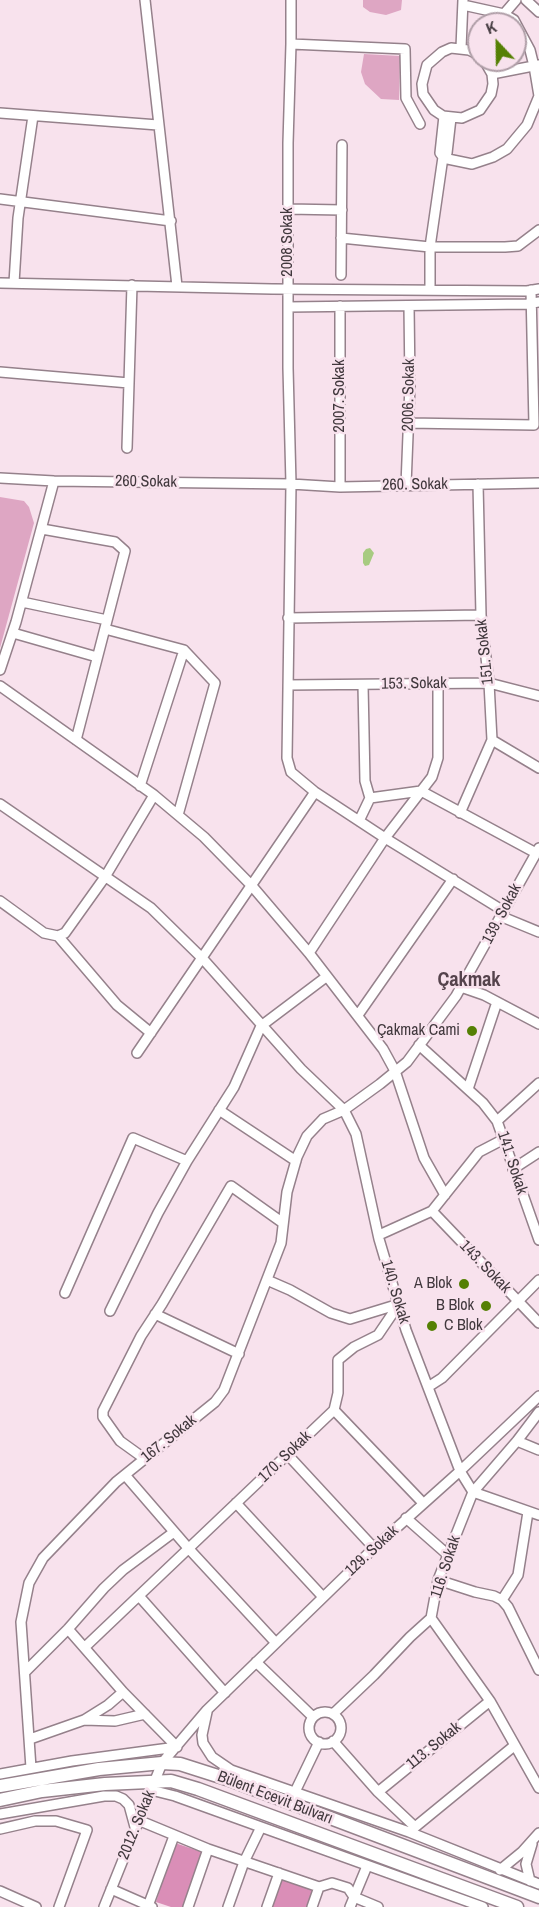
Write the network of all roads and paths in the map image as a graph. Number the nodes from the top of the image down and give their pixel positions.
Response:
1 (145, 0) edge
2 (291, 0) edge
3 (516, 0) edge
4 (526, 0) edge
5 (463, 3) edge
6 (497, 12) edge
7 (506, 12) edge
8 (539, 12) edge
9 (291, 44) junction
10 (527, 44) edge
11 (461, 48) junction
12 (467, 50) edge
13 (537, 66) edge
14 (492, 74) joint
15 (539, 96) edge
16 (0, 113) edge
17 (33, 116) junction
18 (448, 117) junction
19 (420, 124) dead end
20 (158, 125) junction
21 (342, 145) dead end
22 (443, 157) junction
23 (0, 199) edge
24 (20, 202) junction
25 (288, 209) junction
26 (342, 210) junction
27 (171, 221) junction
28 (539, 230) edge
29 (341, 238) junction
30 (430, 247) junction
31 (341, 275) dead end
32 (0, 283) edge
33 (14, 283) junction
34 (132, 285) junction
35 (177, 286) junction
36 (288, 288) junction
37 (430, 290) junction
38 (535, 290) edge
39 (536, 303) edge
40 (340, 306) junction
41 (409, 306) junction
42 (288, 307) junction
43 (536, 337) edge
44 (0, 372) edge
45 (129, 383) junction
46 (408, 423) junction
47 (127, 448) dead end
48 (0, 478) edge
49 (54, 481) junction
50 (539, 483) edge
51 (291, 484) junction
52 (478, 484) junction
53 (406, 485) junction
54 (340, 487) junction
55 (42, 529) junction
56 (22, 602) junction
57 (481, 615) junction
58 (288, 618) junction
59 (106, 625) junction
60 (13, 633) junction
61 (184, 650) junction
62 (97, 657) junction
63 (0, 670) edge
64 (489, 683) junction
65 (363, 685) junction
66 (438, 685) junction
67 (0, 686) edge
68 (288, 686) junction
69 (539, 696) edge
70 (76, 740) junction
71 (492, 740) junction
72 (539, 768) edge
73 (141, 786) junction
74 (421, 791) junction
75 (315, 792) junction
76 (154, 795) junction
77 (370, 798) junction
78 (0, 804) edge
79 (459, 813) junction
80 (178, 815) junction
81 (359, 821) junction
82 (385, 838) junction
83 (537, 851) edge
84 (105, 877) junction
85 (453, 879) junction
86 (252, 886) junction
87 (0, 901) edge
88 (501, 913) junction
89 (539, 932) edge
90 (58, 936) junction
91 (309, 953) junction
92 (203, 959) junction
93 (326, 977) junction
94 (461, 987) junction
95 (497, 1002) junction
96 (358, 1015) junction
97 (539, 1024) edge
98 (261, 1026) junction
99 (151, 1033) junction
100 (419, 1045) junction
101 (137, 1053) dead end
102 (395, 1071) junction
103 (539, 1083) edge
104 (468, 1089) junction
105 (219, 1110) junction
106 (344, 1110) junction
107 (498, 1121) junction
108 (504, 1139) junction
109 (539, 1152) edge
110 (187, 1161) junction
111 (296, 1161) junction
112 (513, 1169) junction
113 (445, 1195) junction
114 (432, 1211) junction
115 (536, 1221) edge
116 (283, 1223) junction
117 (379, 1235) junction
118 (539, 1240) edge
119 (267, 1280) junction
120 (539, 1280) edge
121 (65, 1293) dead end
122 (518, 1300) junction
123 (399, 1304) junction
124 (110, 1311) dead end
125 (155, 1314) junction
126 (539, 1323) edge
127 (239, 1354) junction
128 (428, 1387) junction
129 (539, 1396) edge
130 (334, 1410) junction
131 (539, 1412) edge
132 (518, 1441) junction
133 (539, 1449) edge
134 (287, 1455) junction
135 (145, 1459) junction
136 (460, 1471) junction
137 (125, 1475) junction
138 (473, 1492) junction
139 (236, 1503) junction
140 (423, 1503) junction
141 (528, 1512) junction
142 (539, 1515) edge
143 (406, 1518) junction
144 (174, 1532) junction
145 (374, 1548) junction
146 (189, 1549) junction
147 (448, 1555) junction
148 (438, 1580) junction
149 (139, 1596) junction
150 (323, 1597) junction
151 (502, 1600) junction
152 (431, 1618) junction
153 (68, 1629) junction
154 (276, 1643) junction
155 (85, 1647) junction
156 (256, 1662) junction
157 (539, 1668) edge
158 (25, 1672) junction
159 (123, 1692) junction
160 (225, 1693) junction
161 (490, 1701) junction
162 (207, 1710) junction
163 (145, 1714) junction
164 (333, 1714) junction
165 (313, 1717) junction
166 (84, 1720) junction
167 (30, 1739) junction
168 (333, 1741) junction
169 (319, 1742) junction
170 (514, 1746) junction
171 (177, 1747) junction
172 (162, 1763) junction
173 (31, 1768) junction
174 (0, 1774) edge
175 (229, 1775) junction
176 (153, 1785) junction
177 (0, 1786) edge
178 (539, 1788) edge
179 (378, 1792) junction
180 (292, 1798) junction
181 (0, 1800) edge
182 (0, 1814) edge
183 (137, 1824) junction
184 (261, 1827) junction
185 (0, 1829) edge
186 (412, 1829) junction
187 (539, 1833) edge
188 (174, 1836) junction
189 (533, 1841) junction
190 (208, 1849) junction
191 (244, 1862) junction
192 (367, 1866) junction
193 (500, 1870) junction
194 (279, 1873) junction
195 (535, 1883) edge
196 (319, 1887) junction
197 (111, 1889) junction
198 (0, 1891) edge
199 (539, 1897) edge
200 (352, 1902) edge
201 (150, 1906) edge
202 (478, 1906) edge
203 (36, 1907) edge
204 (59, 1907) edge
205 (104, 1907) edge
206 (188, 1907) edge
207 (228, 1907) edge
208 (267, 1907) edge
209 (312, 1907) edge
210 (378, 1907) edge
211 (517, 1907) edge

1 - 20 street
2 - 9 street, 2008 Sokak
3 - 7 street
4 - 8 street
5 - 6 street
5 - 11 street
9 - 19 street
9 - 25 street, 2008 Sokak
10 - 13 street
11 - 12 street
11 - 18 street
13 - 14 street
13 - 15 street
14 - 18 street
15 - 22 street
16 - 17 street
17 - 20 street
17 - 24 street
18 - 22 street
20 - 27 street
21 - 26 street
22 - 30 street
23 - 24 street
24 - 27 street
24 - 33 street
25 - 26 street
25 - 36 street, 2008 Sokak
26 - 29 street
27 - 35 street
28 - 30 street
29 - 30 street
29 - 31 street
30 - 37 street
32 - 33 street
33 - 34 street
34 - 35 street
34 - 45 street
35 - 36 street
36 - 37 street
36 - 42 street, 2008 Sokak
37 - 38 street
38 - 39 street
39 - 41 street
39 - 43 street
40 - 41 street
40 - 42 street
40 - 54 street, 2007. Sokak
41 - 46 street, 2006. Sokak
42 - 51 street, 2008 Sokak
43 - 46 street
44 - 45 street
45 - 47 street
46 - 53 street, 2006. Sokak
48 - 49 street, 260 Sokak
49 - 51 street, 260 Sokak
49 - 55 street
50 - 52 street, 260. Sokak
51 - 54 street, 260. Sokak
51 - 58 street, 2008 Sokak
52 - 53 street, 260. Sokak
52 - 57 street, 151. Sokak
53 - 54 street, 260. Sokak
55 - 56 street
55 - 59 street
56 - 59 street
56 - 60 street
57 - 58 street
57 - 64 street, 151. Sokak
58 - 68 street, 2008 Sokak
59 - 61 street
59 - 62 street
60 - 62 street
60 - 63 street
61 - 73 street
61 - 80 street
62 - 70 street
64 - 66 street, 153. Sokak
64 - 69 street, 153. Sokak
64 - 71 street, 151. Sokak
65 - 66 street, 153. Sokak
65 - 68 street, 153. Sokak
65 - 77 street
66 - 74 street
67 - 70 street
68 - 75 street, 2008 Sokak
70 - 73 street
71 - 72 street
71 - 79 street, 151. Sokak
73 - 76 street
74 - 77 street
74 - 79 street
74 - 82 street
75 - 81 street, 2008 Sokak
75 - 86 street
76 - 80 street
76 - 84 street
77 - 81 street
78 - 84 street
79 - 83 street
80 - 86 street
81 - 82 street, 2008 Sokak
82 - 85 street, 2008 Sokak
82 - 91 street
83 - 88 street, 139. Sokak
84 - 90 street
84 - 92 street
85 - 88 street, 2008 Sokak
85 - 96 street
86 - 91 street
86 - 92 street
87 - 90 street
88 - 89 street, 2008 Sokak
88 - 94 street, 139. Sokak
90 - 99 street
91 - 93 street
92 - 98 street
92 - 99 street
93 - 96 street
93 - 98 street
94 - 95 street
94 - 100 street, 139. Sokak
95 - 97 street
95 - 104 street
96 - 102 street
98 - 105 street
98 - 106 street
99 - 101 street
100 - 102 street, 139. Sokak
100 - 104 street, 141. Sokak
102 - 106 street, 139. Sokak
102 - 113 street
103 - 107 street
104 - 107 street, 141. Sokak
105 - 110 street
105 - 111 street
106 - 111 street, 167. Sokak
106 - 117 street, 140. Sokak
107 - 108 street, 141. Sokak
108 - 112 street, 141. Sokak
108 - 113 street
109 - 112 street
110 - 121 street
110 - 124 street
111 - 116 street, 167. Sokak
112 - 115 street, 141. Sokak
113 - 114 street
114 - 117 street
114 - 122 street, 143. Sokak
115 - 118 street, 141. Sokak
116 - 119 street, 167. Sokak
116 - 125 street
117 - 123 street, 140. Sokak
119 - 123 street
119 - 127 street, 167. Sokak
120 - 122 street
122 - 126 street, 143. Sokak
122 - 128 street
123 - 128 street, 140. Sokak
123 - 130 street
125 - 127 street
125 - 135 street
127 - 135 street, 167. Sokak
128 - 136 street, 140. Sokak
129 - 136 street, 129. Sokak
130 - 134 street, 170. Sokak
130 - 140 street
131 - 132 street, 116. Sokak
132 - 133 street
132 - 138 street, 116. Sokak
134 - 139 street, 170. Sokak
134 - 145 street
135 - 137 street, 167. Sokak
136 - 138 street, 140. Sokak
136 - 140 street, 129. Sokak
137 - 144 street
137 - 158 street, 167. Sokak
138 - 141 street
138 - 147 street, 116. Sokak
139 - 146 street, 170. Sokak
139 - 150 street
140 - 143 street, 129. Sokak
141 - 142 street
141 - 151 street
143 - 145 street, 129. Sokak
143 - 147 street
144 - 146 street
144 - 153 street
145 - 150 street, 129. Sokak
146 - 149 street, 170. Sokak
146 - 154 street
147 - 148 street, 116. Sokak
148 - 151 street
148 - 152 street, 116. Sokak
149 - 155 street, 170. Sokak
149 - 160 street
150 - 154 street, 129. Sokak
151 - 157 street
152 - 161 street, 116. Sokak
152 - 164 street
153 - 155 street
153 - 158 street
154 - 156 street, 129. Sokak
155 - 159 street
156 - 160 street, 129. Sokak
156 - 165 street
158 - 167 street, 167. Sokak
159 - 163 street
159 - 166 street
160 - 162 street, 129. Sokak
161 - 170 street, 116. Sokak
161 - 179 street, 113. Sokak
162 - 171 street, 129. Sokak
162 - 175 street
163 - 166 street
163 - 171 street
164 - 165 street
164 - 168 street
165 - 169 street
166 - 167 street
167 - 173 street, 167. Sokak
168 - 169 street
168 - 179 street
169 - 180 street
170 - 178 street, 116. Sokak
170 - 186 street
171 - 172 street, 2012. Sokak
171 - 173 street
172 - 175 main road, Bülent Ecevit Bulvarı
172 - 176 street, 2012. Sokak
172 - 177 main road, Bülent Ecevit Bulvarı
173 - 174 street
175 - 180 main road, Bülent Ecevit Bulvarı
176 - 181 main road, Bülent Ecevit Bulvarı
176 - 183 street, 2012. Sokak
176 - 184 street
176 - 211 main road, Bülent Ecevit Bulvarı
179 - 186 street
180 - 186 street
180 - 199 main road, Bülent Ecevit Bulvarı
182 - 183 street
183 - 188 street
183 - 197 street, 2012. Sokak
184 - 191 street
184 - 192 street
185 - 204 street
186 - 193 street
187 - 189 street
188 - 190 street
188 - 201 street
189 - 193 street
189 - 195 street
190 - 191 street
190 - 206 street
191 - 194 street
191 - 207 street
192 - 200 street
192 - 202 street
193 - 195 street
194 - 196 street
194 - 208 street
196 - 200 street
196 - 209 street
197 - 201 street
197 - 205 street, 2012. Sokak
198 - 203 street
200 - 210 street

